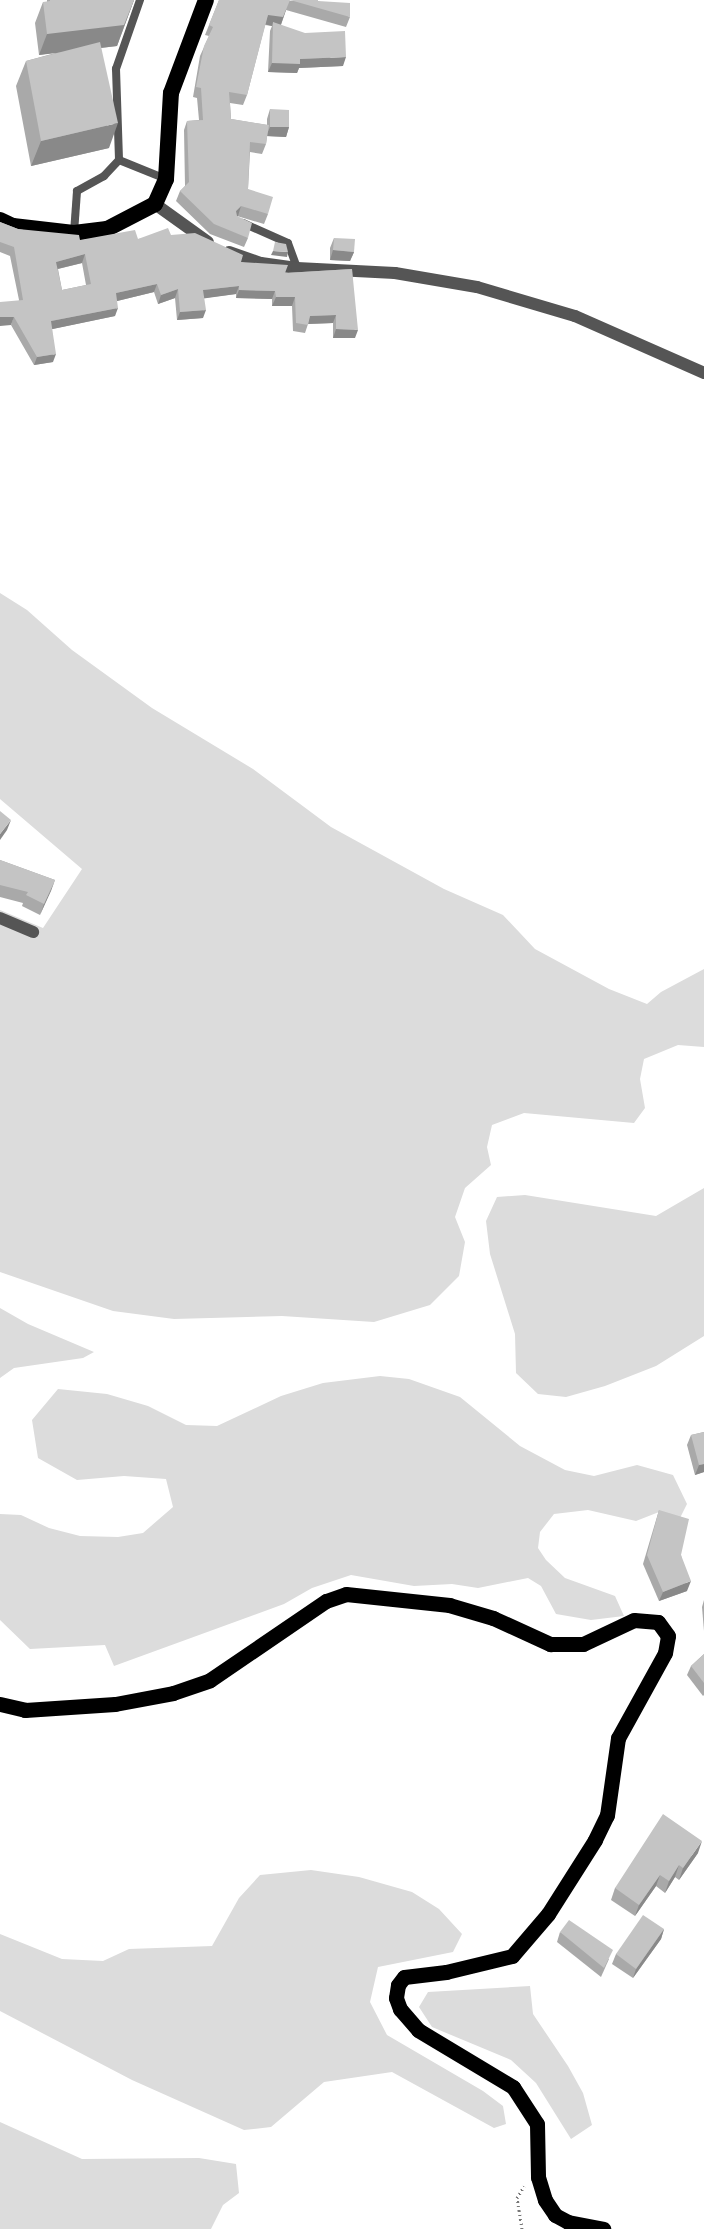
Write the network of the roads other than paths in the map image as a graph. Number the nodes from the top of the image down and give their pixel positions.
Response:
1 (140, 0) edge
2 (206, 0) edge
3 (119, 160) junction
4 (166, 179) junction
5 (155, 204) junction
6 (0, 220) edge
7 (238, 222) edge
8 (74, 233) junction
9 (297, 268) junction
10 (704, 373) edge
11 (0, 918) edge
12 (33, 932) dead end
13 (0, 1704) edge
14 (603, 2229) edge

1 - 3 lane
2 - 4 highway
3 - 4 lane
3 - 8 lane
4 - 5 highway
5 - 8 highway
5 - 9 street
6 - 8 highway
7 - 9 lane
9 - 10 street
11 - 12 street
13 - 14 main road

